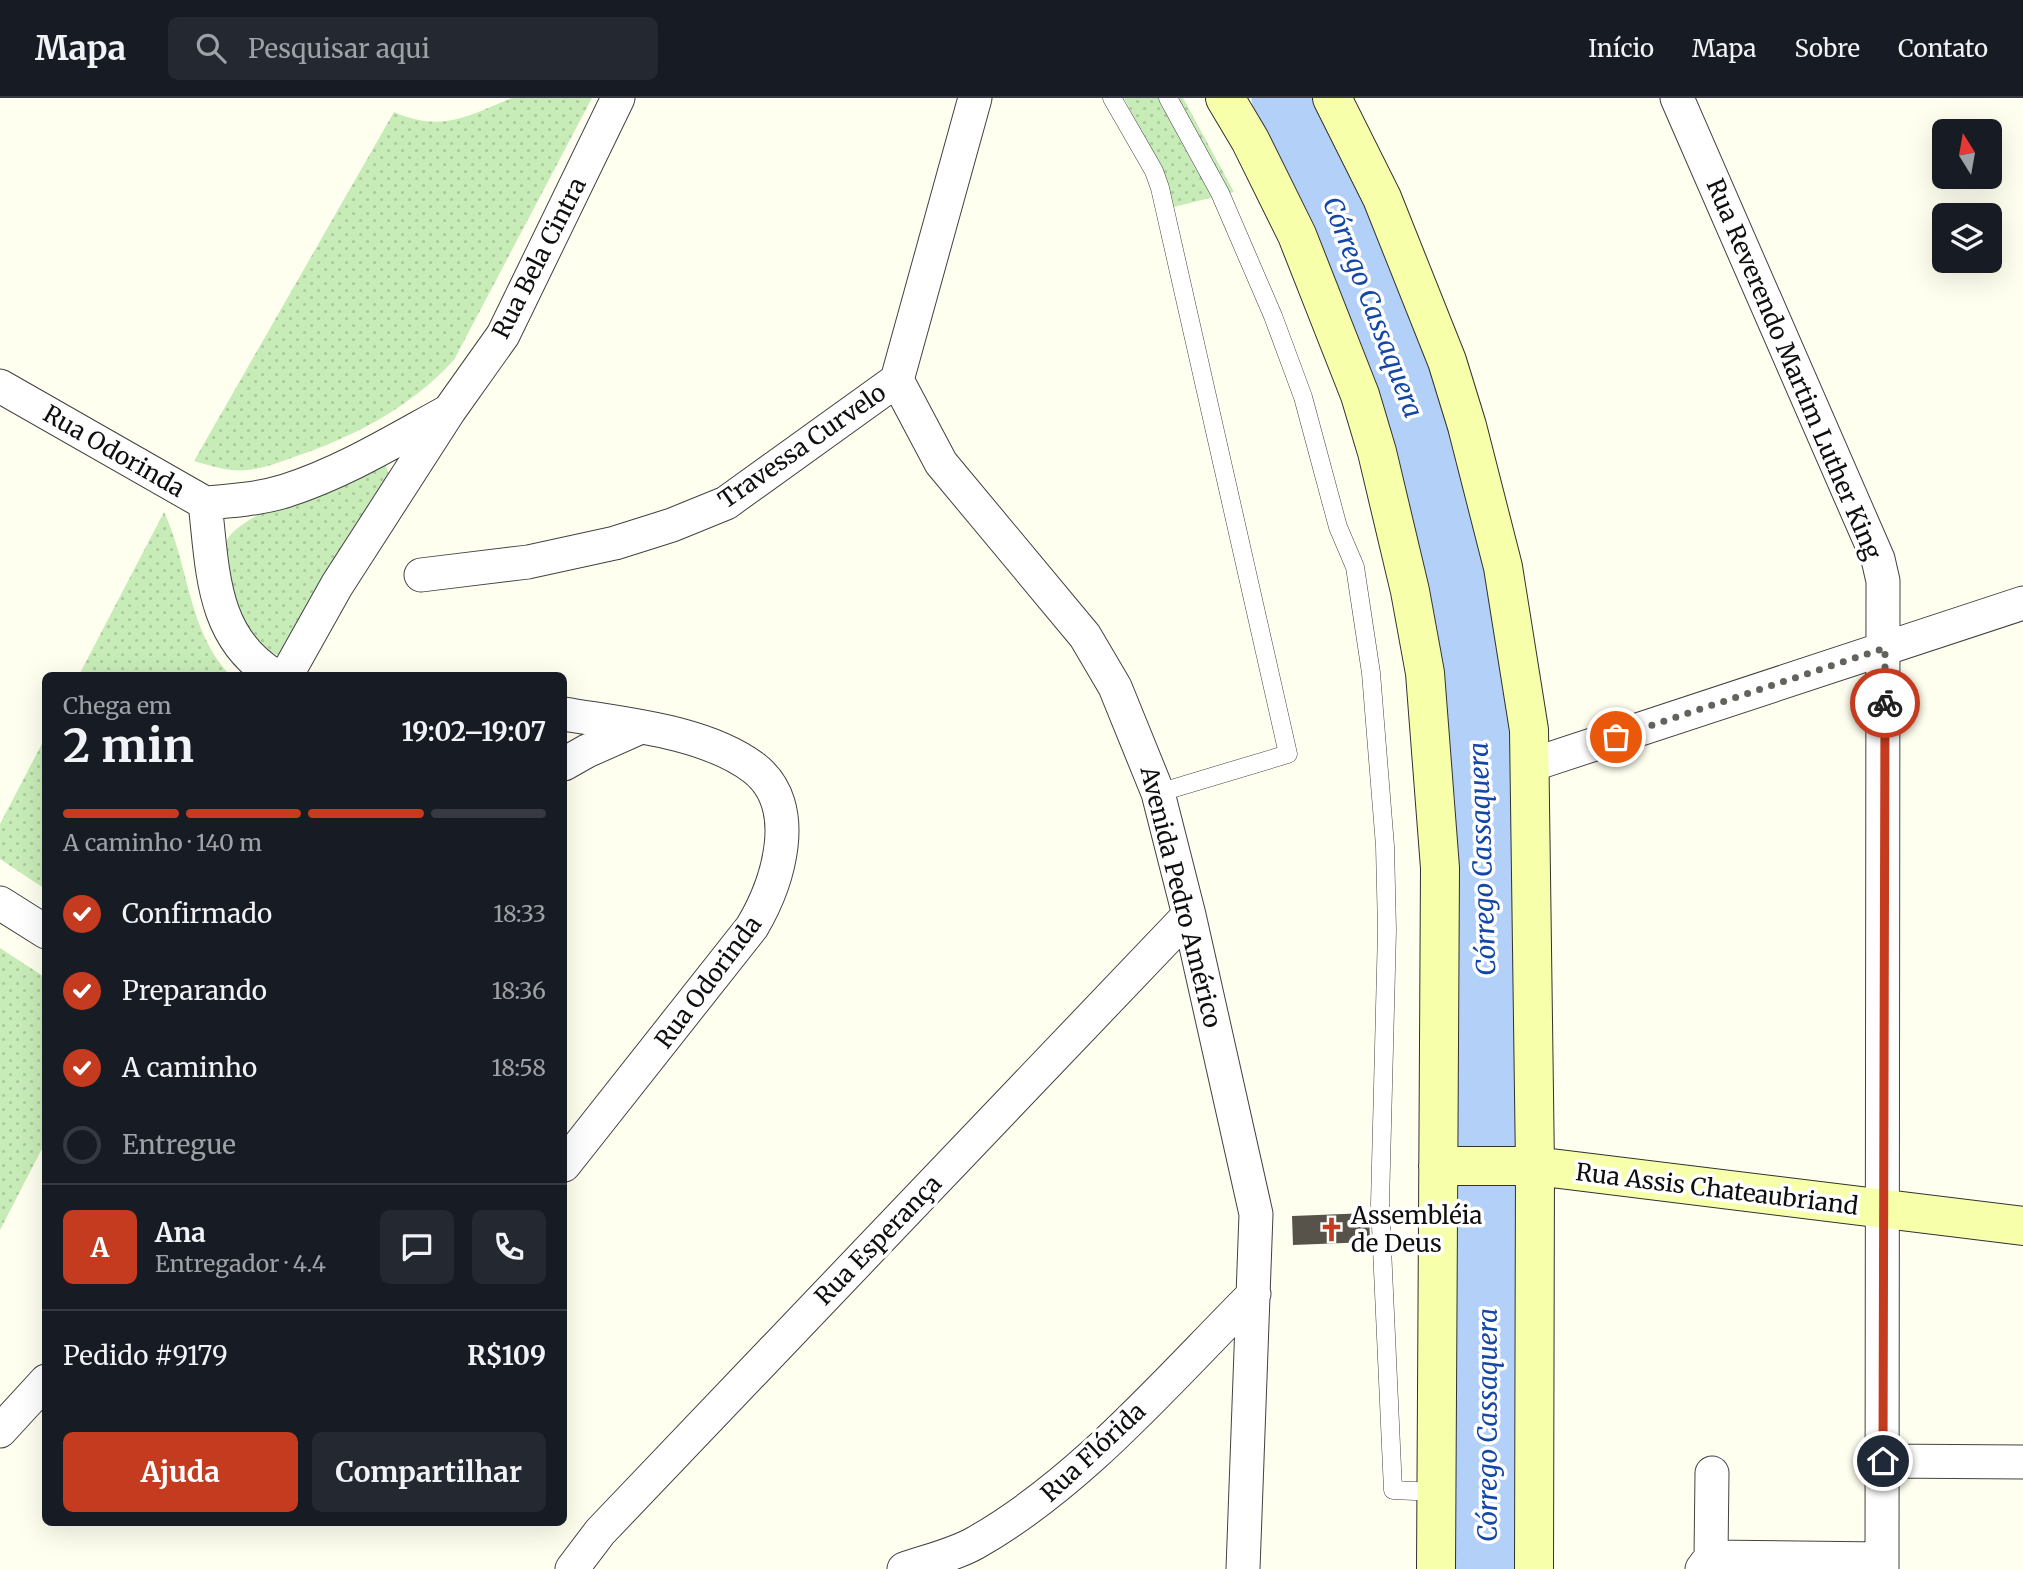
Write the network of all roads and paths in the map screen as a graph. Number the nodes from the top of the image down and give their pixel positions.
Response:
1 (618, 98) edge
2 (975, 98) edge
3 (1112, 98) edge
4 (1168, 98) edge
5 (1225, 98) edge
6 (1332, 98) edge
7 (1677, 98) edge
8 (897, 380) junction
9 (0, 386) edge
10 (449, 411) junction
11 (205, 503) junction
12 (421, 575) dead end
13 (2023, 603) edge
14 (1885, 648) junction
15 (268, 672) edge
16 (288, 672) edge
17 (567, 715) edge
18 (641, 727) junction
19 (567, 762) edge
20 (1528, 766) junction
21 (1158, 793) junction
22 (0, 902) edge
23 (1189, 915) junction
24 (42, 929) edge
25 (567, 1161) edge
26 (1484, 1166) junction
27 (1883, 1210) junction
28 (2023, 1226) edge
29 (1254, 1294) junction
30 (42, 1385) edge
31 (0, 1431) edge
32 (1883, 1461) junction
33 (2023, 1462) edge
34 (1712, 1473) dead end
35 (1436, 1492) junction
36 (1707, 1563) edge
37 (1882, 1564) edge
38 (572, 1569) edge
39 (904, 1569) edge
40 (1242, 1569) edge
41 (1436, 1569) edge
42 (1534, 1569) edge

1 - 10 street, Rua Bela Cintra
2 - 8 street
3 - 21 lane
4 - 35 lane
5 - 26 main road
6 - 20 main road
7 - 14 street, Rua Reverendo Martim Luther King
8 - 12 street, Travessa Curvelo
8 - 21 street, Avenida Pedro Américo
9 - 11 street, Rua Odorinda
10 - 11 street, Rua Bela Cintra
10 - 16 street, Rua Bela Cintra
11 - 15 street, Rua Odorinda
13 - 14 street
14 - 20 street
14 - 27 street, Rua Reverendo Martim Luther King
17 - 18 street, Rua Odorinda
18 - 19 street
18 - 25 street, Rua Odorinda
20 - 26 main road
21 - 23 street, Avenida Pedro Américo
22 - 24 street
23 - 29 street, Avenida Pedro Américo
23 - 38 street, Rua Esperança
26 - 27 main road, Rua Assis Chateaubriand
26 - 35 main road
26 - 42 main road
27 - 28 main road, Rua Assis Chateaubriand
27 - 32 street, Rua Reverendo Martim Luther King
29 - 39 street, Rua Flórida
29 - 40 street, Avenida Pedro Américo
30 - 31 street
32 - 33 street
32 - 37 street, Rua Reverendo Martim Luther King
34 - 36 street
35 - 41 main road
36 - 37 street

